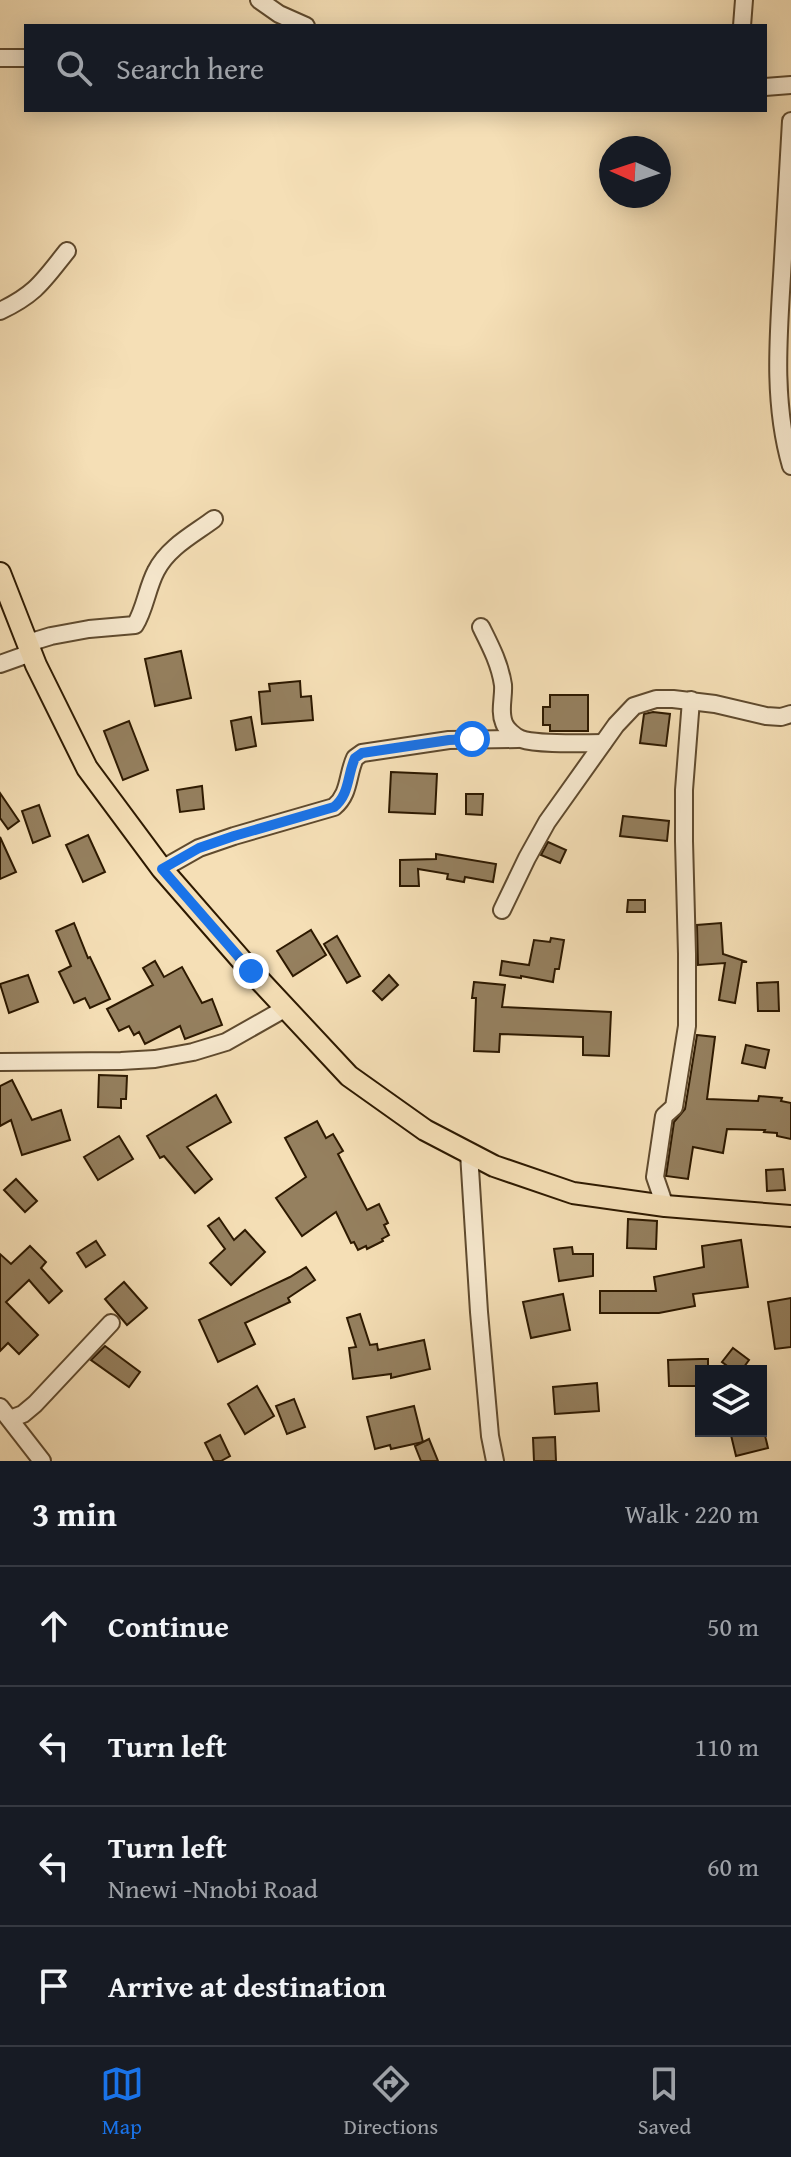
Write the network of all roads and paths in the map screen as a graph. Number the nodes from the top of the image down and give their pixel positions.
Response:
1 (259, 0) edge
2 (744, 0) edge
3 (302, 24) edge
4 (742, 24) edge
5 (0, 58) edge
6 (24, 58) edge
7 (791, 85) edge
8 (767, 87) edge
9 (791, 121) edge
10 (67, 251) dead end
11 (0, 311) edge
12 (791, 466) edge
13 (214, 519) dead end
14 (0, 573) edge
15 (481, 627) dead end
16 (29, 648) junction
17 (0, 664) edge
18 (691, 700) junction
19 (791, 714) edge
20 (518, 739) junction
21 (603, 743) junction
22 (162, 869) junction
23 (502, 910) dead end
24 (286, 1008) junction
25 (0, 1062) edge
26 (469, 1153) junction
27 (665, 1206) junction
28 (791, 1216) edge
29 (111, 1323) dead end
30 (5, 1413) edge
31 (42, 1461) edge
32 (495, 1461) edge

1 - 3 street
2 - 4 street
5 - 6 street
7 - 8 street
9 - 12 street
10 - 11 street
13 - 16 street
14 - 16 main road
15 - 20 street
16 - 17 street
16 - 22 main road
18 - 19 street
18 - 21 street
18 - 27 street
20 - 21 street
20 - 22 street
21 - 23 street
22 - 24 main road
24 - 25 street
24 - 26 main road
26 - 27 main road
26 - 32 street
27 - 28 main road
29 - 30 street
30 - 31 street

